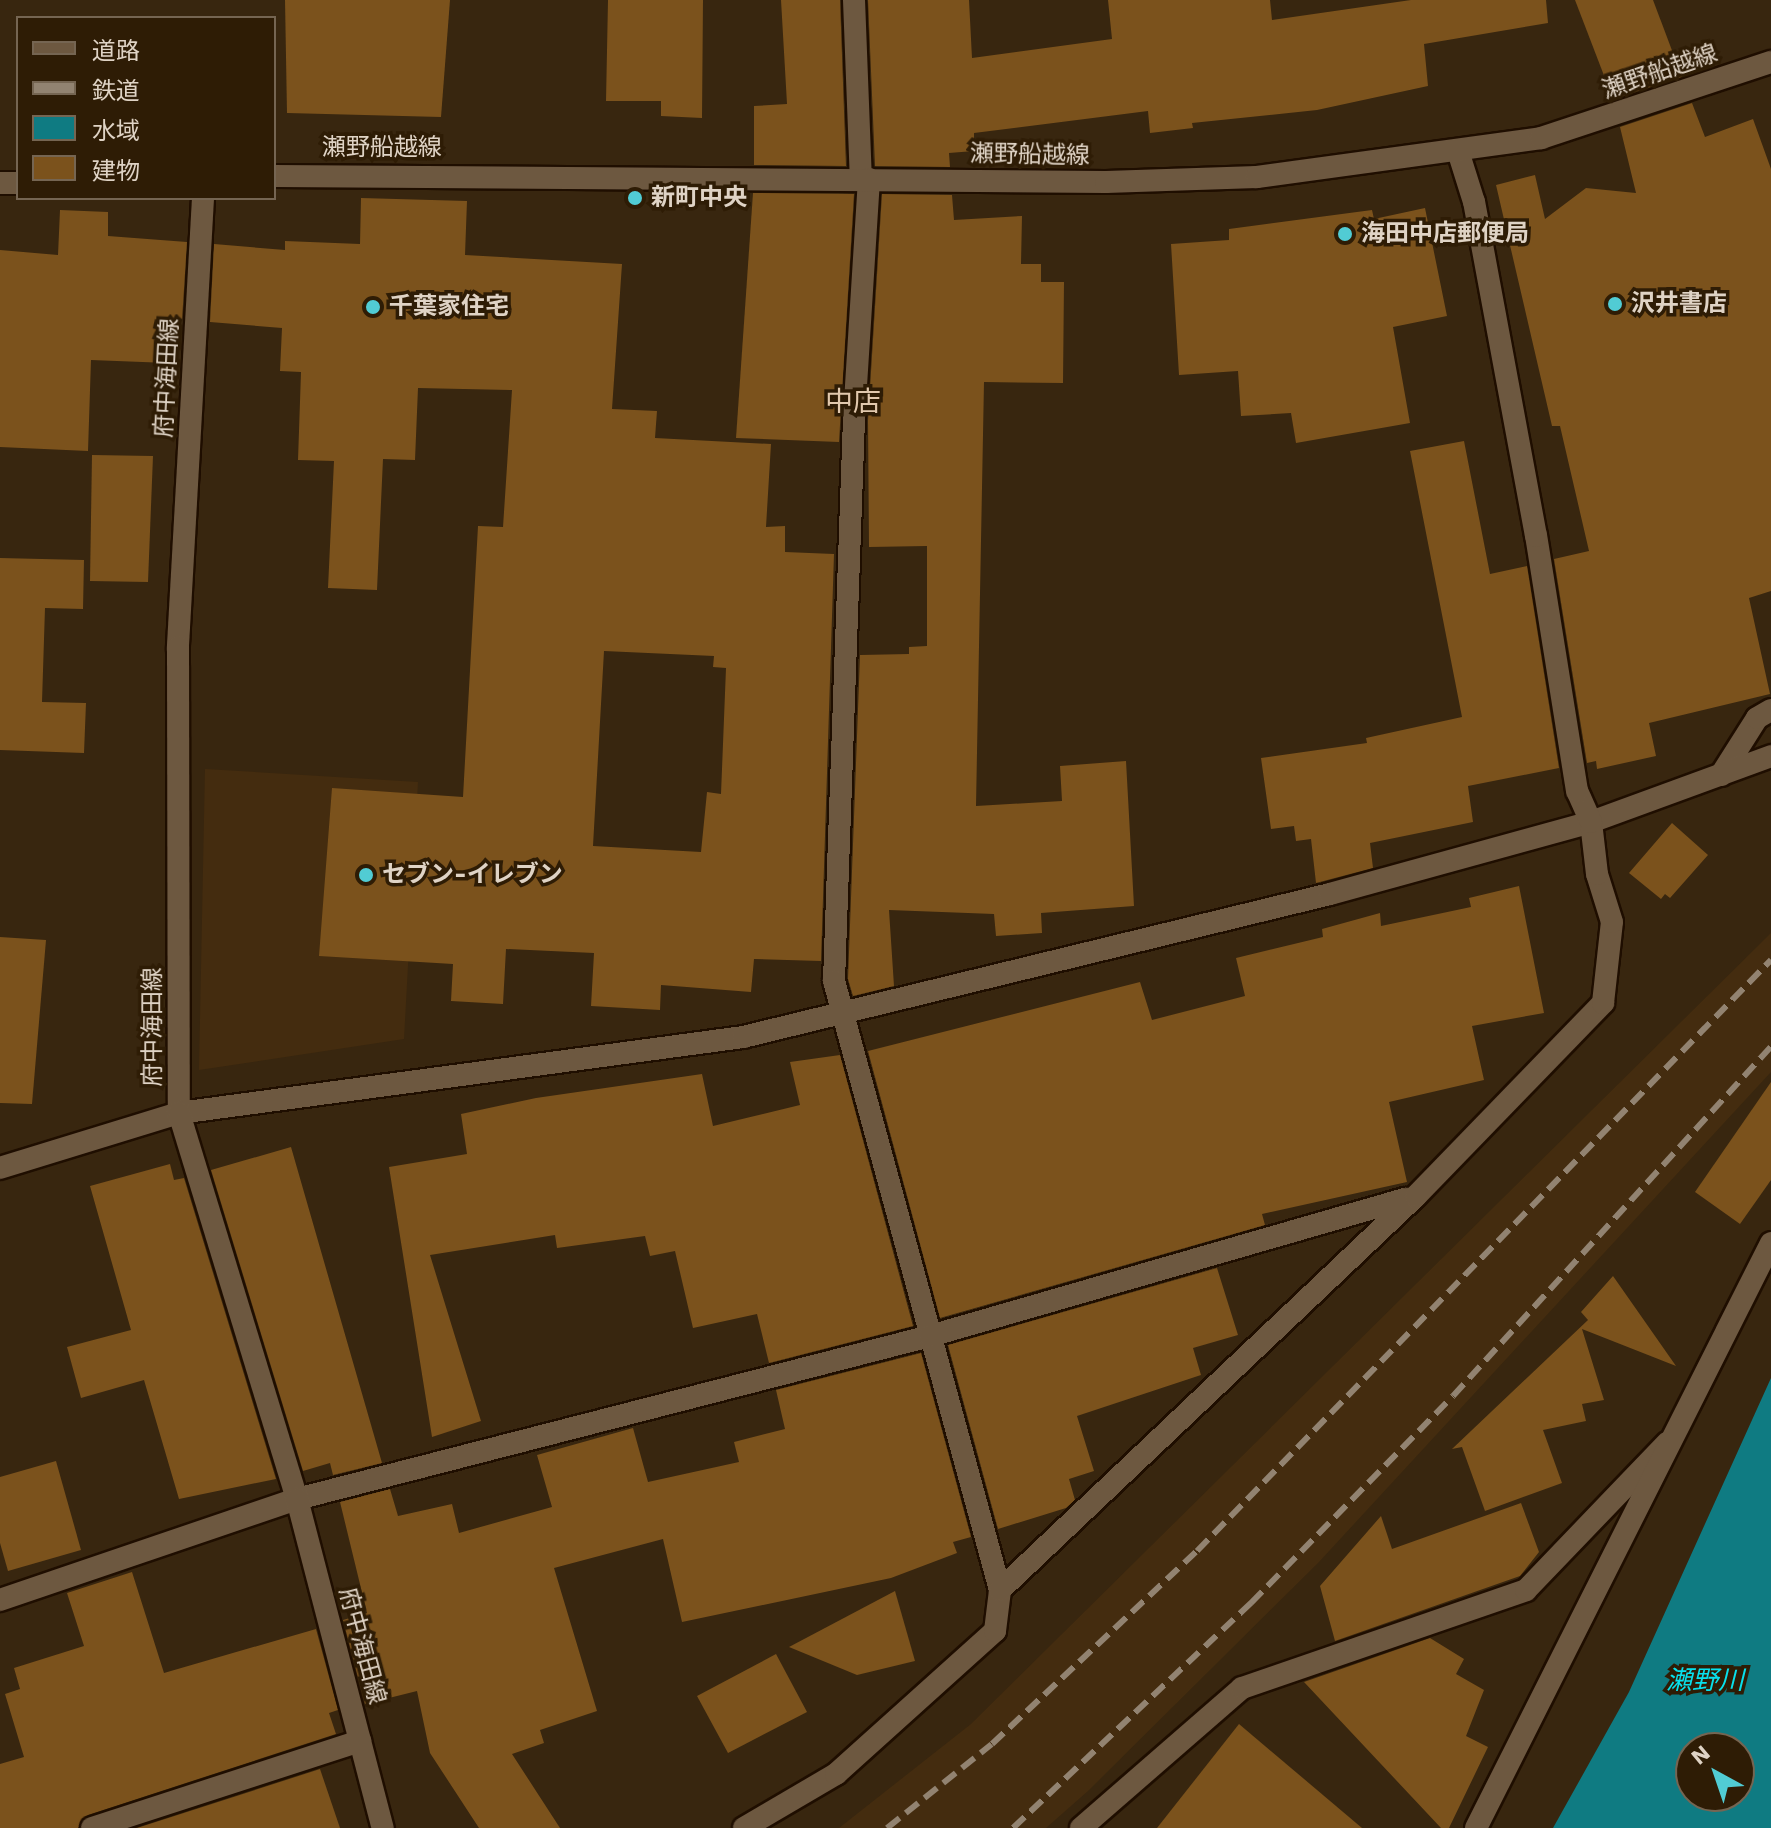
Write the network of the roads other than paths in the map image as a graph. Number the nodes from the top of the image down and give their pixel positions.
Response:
1 (854, 0) edge
2 (1771, 62) edge
3 (1458, 151) junction
4 (276, 176) edge
5 (865, 179) junction
6 (203, 200) edge
7 (1771, 710) edge
8 (1771, 756) edge
9 (1721, 775) junction
10 (1591, 822) junction
11 (843, 1013) junction
12 (179, 1113) junction
13 (0, 1168) edge
14 (1416, 1196) junction
15 (1771, 1243) edge
16 (930, 1336) junction
17 (1667, 1443) junction
18 (297, 1499) junction
19 (1000, 1590) junction
20 (0, 1600) edge
21 (360, 1741) junction
22 (92, 1828) edge
23 (383, 1828) edge
24 (744, 1828) edge
25 (1081, 1828) edge
26 (1476, 1828) edge

1 - 5 street
2 - 3 street, 瀬野船越線
3 - 5 street, 瀬野船越線
3 - 10 street
4 - 5 street, 瀬野船越線
5 - 11 street
6 - 12 street, 府中海田線
7 - 9 street
8 - 9 street
9 - 10 street
10 - 11 street
10 - 14 street
11 - 12 street
11 - 16 street
12 - 13 street
12 - 18 street, 府中海田線
14 - 16 street
14 - 19 street
15 - 17 street
16 - 18 street
16 - 19 street
17 - 25 street
17 - 26 street
18 - 20 street
18 - 21 street, 府中海田線
19 - 24 street
21 - 22 street
21 - 23 street, 府中海田線

